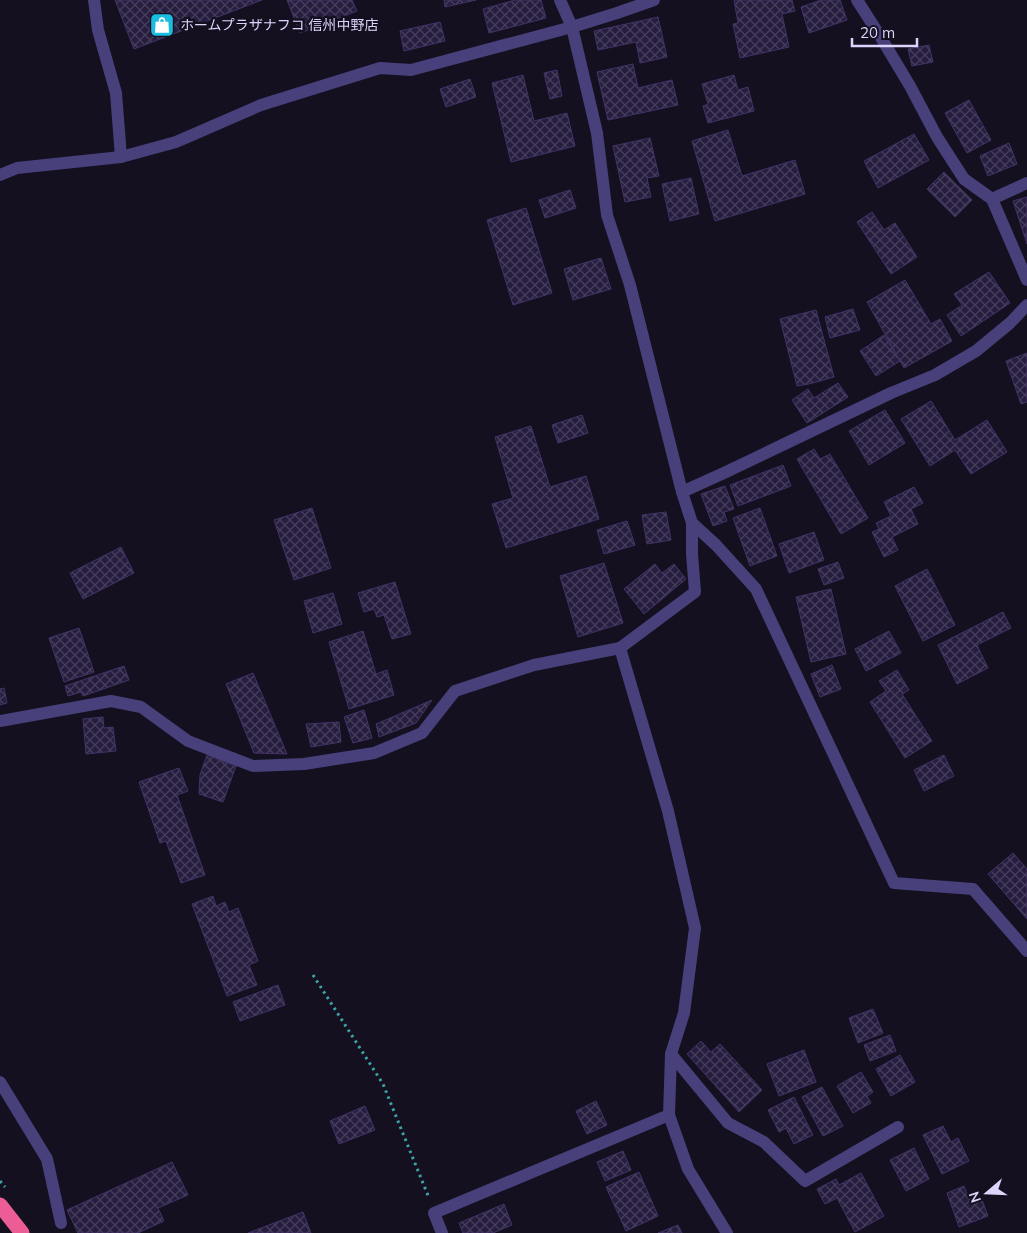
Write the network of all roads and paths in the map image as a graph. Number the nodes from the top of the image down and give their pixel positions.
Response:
1 (94, 0) edge
2 (560, 0) edge
3 (654, 0) edge
4 (857, 0) edge
5 (572, 27) junction
6 (121, 157) junction
7 (0, 175) edge
8 (1027, 183) edge
9 (992, 199) junction
10 (1027, 280) edge
11 (1027, 305) edge
12 (682, 492) junction
13 (692, 523) junction
14 (620, 648) junction
15 (0, 721) edge
16 (1027, 951) edge
17 (313, 975) dead end
18 (671, 1054) junction
19 (0, 1082) edge
20 (669, 1115) junction
21 (898, 1127) dead end
22 (0, 1205) edge
23 (434, 1213) junction
24 (61, 1223) dead end
25 (22, 1233) edge
26 (442, 1233) edge
27 (728, 1233) edge

1 - 6 street
2 - 5 street
3 - 5 street
4 - 9 street
5 - 6 street
5 - 12 street
6 - 7 street
8 - 9 street
9 - 10 street
11 - 12 street
12 - 13 street
13 - 14 street
13 - 16 street
14 - 15 street
14 - 18 street
17 - 23 path
18 - 20 street
18 - 21 street
19 - 24 street
20 - 23 street
20 - 27 street
22 - 25 highway
23 - 26 street

